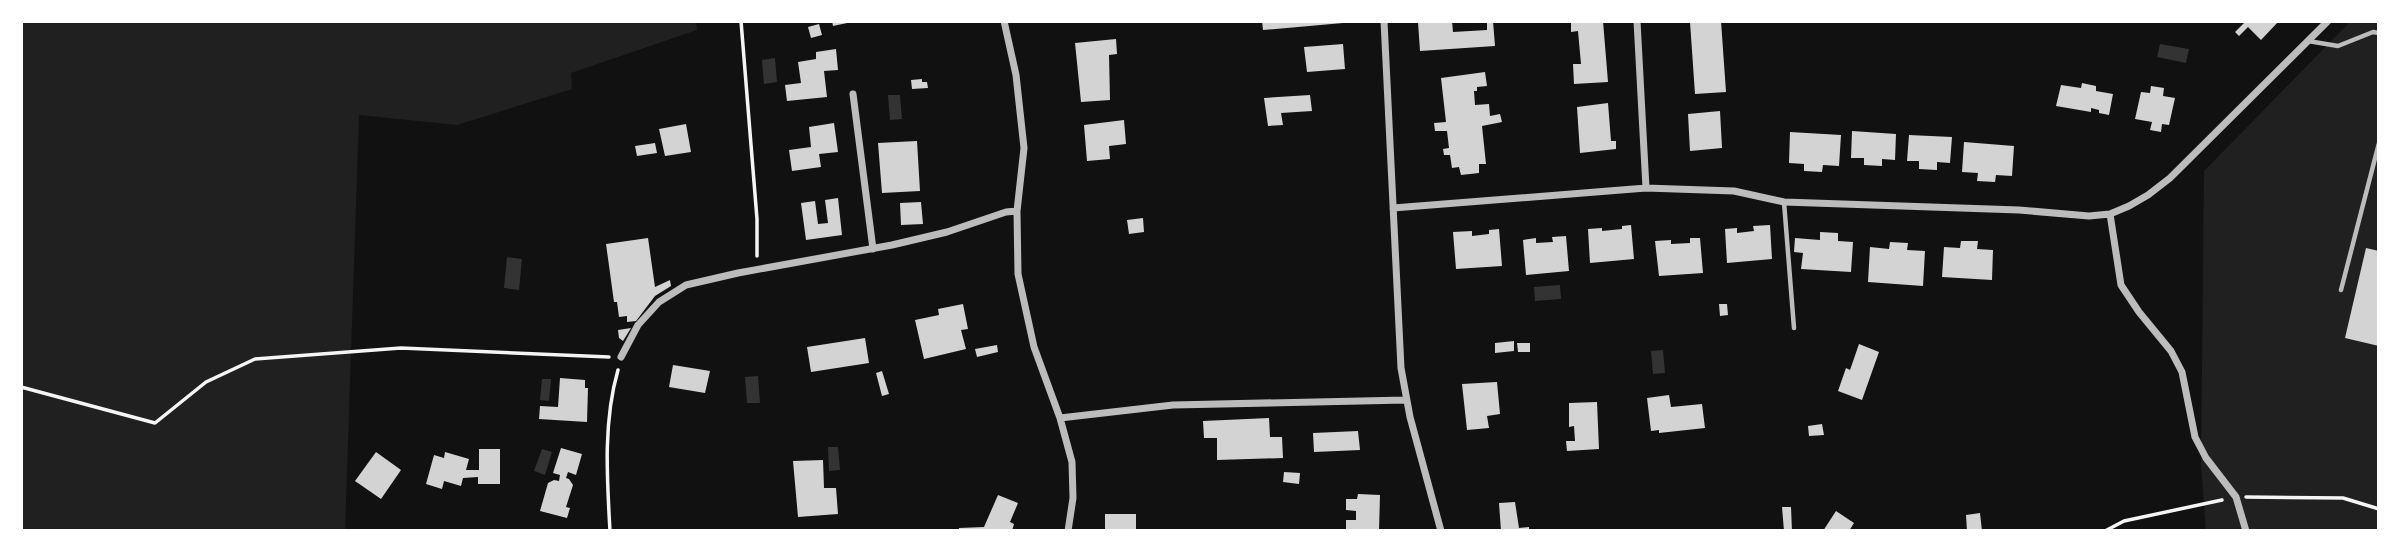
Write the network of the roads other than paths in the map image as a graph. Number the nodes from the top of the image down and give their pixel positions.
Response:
1 (1004, 21) edge
2 (1384, 21) edge
3 (1637, 21) edge
4 (2328, 21) edge
5 (2379, 33) edge
6 (2307, 41) junction
7 (853, 94) dead end
8 (2379, 143) edge
9 (1646, 188) junction
10 (1784, 202) junction
11 (1393, 208) junction
12 (1017, 211) junction
13 (2110, 214) junction
14 (873, 249) junction
15 (2340, 290) dead end
16 (1794, 328) dead end
17 (621, 357) road end
18 (1406, 400) junction
19 (1059, 418) junction
20 (1068, 531) edge
21 (1441, 531) edge
22 (2246, 531) edge

1 - 12 street
2 - 11 street
3 - 9 street
4 - 6 street
5 - 6 lane
6 - 13 street
7 - 14 street
8 - 15 lane
9 - 10 street
9 - 11 street
10 - 13 street
10 - 16 lane
11 - 18 street
12 - 14 street
12 - 19 street
13 - 22 street
14 - 17 street
18 - 19 street
18 - 21 street
19 - 20 street

